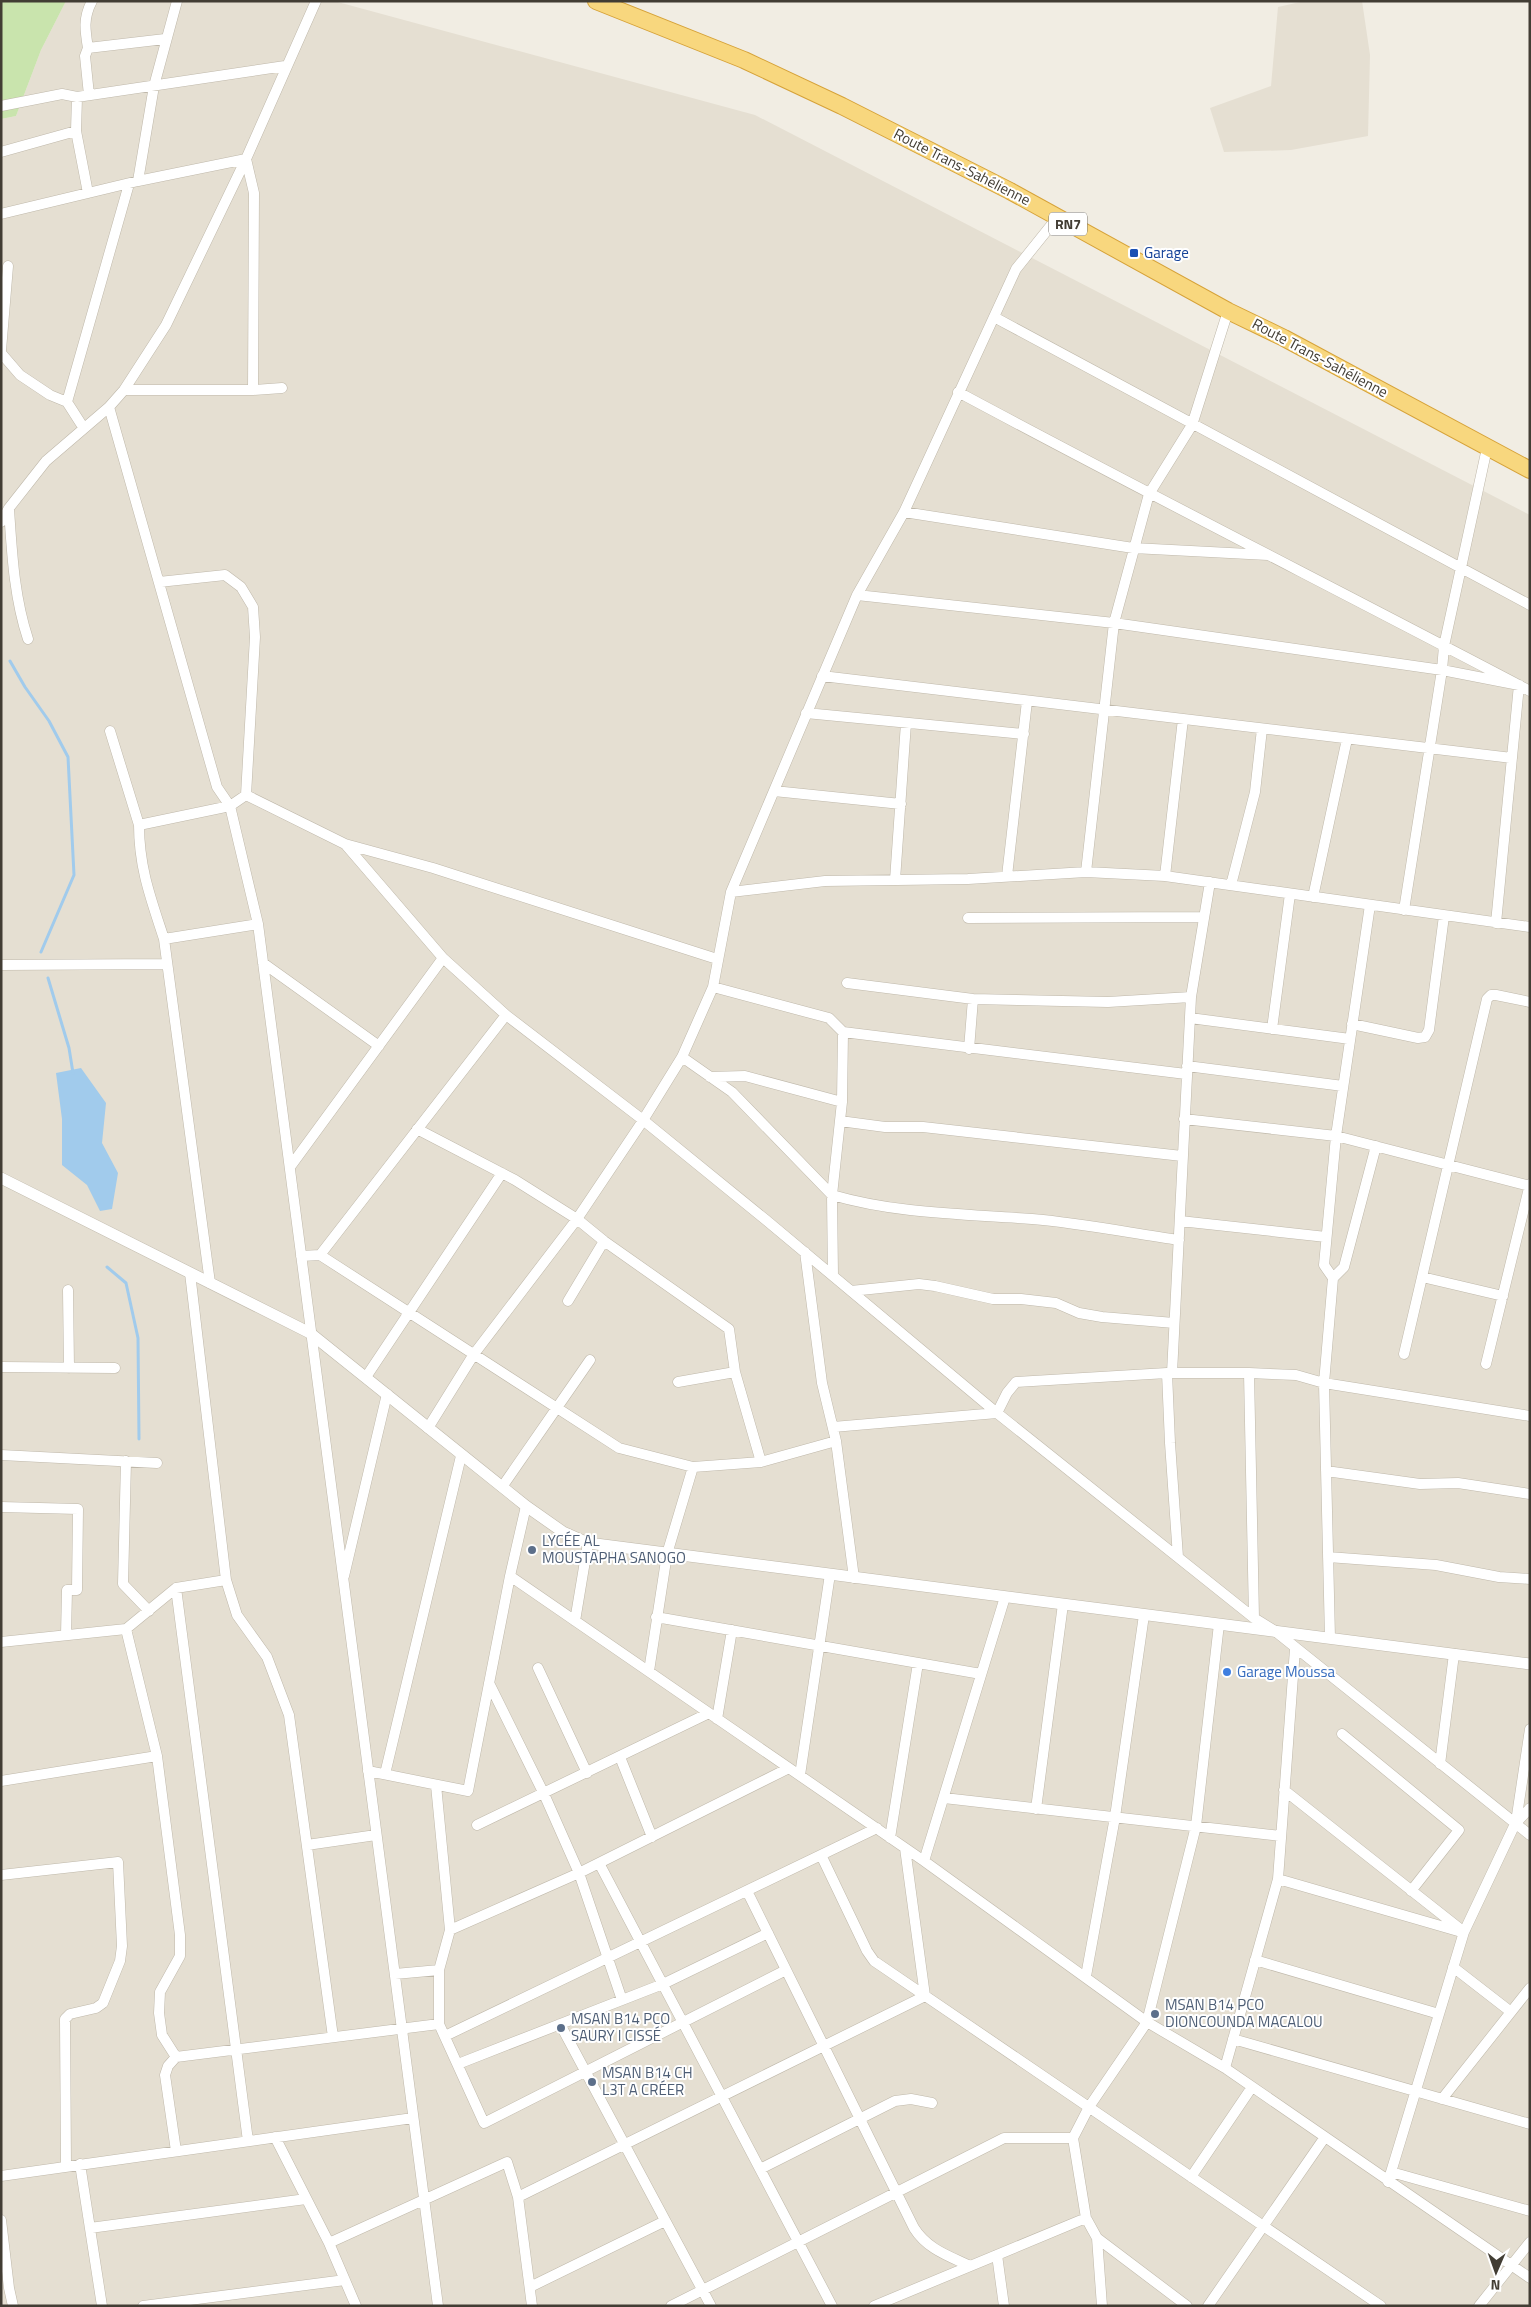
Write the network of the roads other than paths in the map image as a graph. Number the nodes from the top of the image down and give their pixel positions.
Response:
1 (92, 1) edge
2 (177, 1) edge
3 (316, 1) edge
4 (596, 1) edge
5 (165, 38) junction
6 (88, 48) junction
7 (285, 66) junction
8 (154, 86) junction
9 (89, 95) junction
10 (77, 96) junction
11 (1, 106) edge
12 (76, 132) junction
13 (1, 152) edge
14 (246, 159) junction
15 (134, 182) junction
16 (88, 193) junction
17 (1, 214) edge
18 (1057, 218) junction
19 (8, 266) dead end
20 (1228, 311) junction
21 (994, 317) junction
22 (1, 350) edge
23 (1, 354) edge
24 (282, 388) dead end
25 (124, 390) junction
26 (254, 390) junction
27 (958, 392) junction
28 (67, 402) junction
29 (109, 407) junction
30 (1192, 425) junction
31 (83, 427) junction
32 (1487, 448) junction
33 (1530, 470) edge
34 (1149, 494) junction
35 (9, 508) junction
36 (904, 512) junction
37 (1, 522) edge
38 (1133, 548) junction
39 (1271, 555) junction
40 (1460, 569) junction
41 (159, 582) junction
42 (857, 595) junction
43 (1530, 605) edge
44 (1114, 623) junction
45 (28, 639) dead end
46 (1444, 646) junction
47 (1442, 670) junction
48 (822, 676) junction
49 (1519, 685) junction
50 (1530, 691) edge
51 (1028, 701) junction
52 (1103, 710) junction
53 (806, 713) junction
54 (1183, 719) junction
55 (906, 723) junction
56 (1262, 729) junction
57 (110, 731) dead end
58 (1024, 734) junction
59 (1347, 739) junction
60 (1428, 749) junction
61 (1512, 758) junction
62 (774, 791) junction
63 (246, 795) junction
64 (900, 804) junction
65 (230, 806) junction
66 (139, 825) junction
67 (345, 844) junction
68 (1086, 872) junction
69 (1007, 876) junction
70 (1165, 876) junction
71 (895, 880) junction
72 (1210, 882) junction
73 (1231, 885) junction
74 (731, 892) junction
75 (1290, 894) junction
76 (1313, 897) junction
77 (1370, 905) junction
78 (1404, 910) junction
79 (1444, 916) junction
80 (1204, 917) junction
81 (968, 918) dead end
82 (1496, 923) junction
83 (258, 924) junction
84 (1530, 927) edge
85 (164, 939) junction
86 (443, 958) junction
87 (717, 959) junction
88 (263, 963) junction
89 (166, 964) junction
90 (1, 965) edge
91 (847, 983) dead end
92 (713, 987) junction
93 (1191, 997) junction
94 (973, 999) junction
95 (1530, 1002) edge
96 (506, 1015) junction
97 (1190, 1018) junction
98 (1352, 1024) junction
99 (1272, 1029) junction
100 (843, 1032) junction
101 (1350, 1039) junction
102 (379, 1046) junction
103 (969, 1049) junction
104 (682, 1057) junction
105 (1187, 1070) junction
106 (710, 1077) junction
107 (1343, 1086) junction
108 (842, 1102) junction
109 (1184, 1119) junction
110 (643, 1120) junction
111 (840, 1121) junction
112 (417, 1129) junction
113 (1336, 1136) junction
114 (1376, 1146) junction
115 (1182, 1156) junction
116 (1449, 1165) junction
117 (290, 1167) junction
118 (502, 1173) junction
119 (1, 1178) edge
120 (1530, 1185) edge
121 (832, 1195) junction
122 (577, 1219) junction
123 (1180, 1221) junction
124 (1326, 1237) junction
125 (1179, 1240) junction
126 (604, 1241) junction
127 (805, 1252) junction
128 (320, 1255) junction
129 (301, 1256) junction
130 (190, 1273) junction
131 (833, 1276) junction
132 (1422, 1277) junction
133 (1333, 1278) junction
134 (210, 1283) junction
135 (68, 1290) dead end
136 (851, 1291) junction
137 (1503, 1296) junction
138 (568, 1301) dead end
139 (409, 1313) junction
140 (1174, 1323) junction
141 (310, 1333) junction
142 (474, 1354) junction
143 (1404, 1354) dead end
144 (590, 1360) dead end
145 (1486, 1364) dead end
146 (1, 1368) edge
147 (68, 1368) junction
148 (115, 1368) dead end
149 (735, 1372) junction
150 (1169, 1373) junction
151 (1249, 1373) junction
152 (366, 1378) junction
153 (678, 1382) dead end
154 (1324, 1383) junction
155 (387, 1394) junction
156 (557, 1408) junction
157 (997, 1413) junction
158 (1530, 1416) edge
159 (833, 1427) junction
160 (428, 1428) junction
161 (836, 1440) junction
162 (1, 1455) edge
163 (461, 1456) junction
164 (126, 1461) junction
165 (761, 1462) junction
166 (157, 1463) dead end
167 (693, 1467) junction
168 (1326, 1471) junction
169 (502, 1487) junction
170 (1530, 1494) edge
171 (526, 1506) junction
172 (1, 1507) edge
173 (588, 1544) junction
174 (667, 1554) junction
175 (1178, 1557) junction
176 (1328, 1557) junction
177 (830, 1574) junction
178 (510, 1576) junction
179 (854, 1578) junction
180 (1530, 1579) edge
181 (226, 1580) junction
182 (343, 1582) junction
183 (176, 1588) junction
184 (1005, 1597) junction
185 (1063, 1604) junction
186 (149, 1611) junction
187 (1144, 1615) junction
188 (656, 1617) junction
189 (1254, 1618) junction
190 (575, 1621) junction
191 (1219, 1624) junction
192 (126, 1629) junction
193 (732, 1630) junction
194 (1275, 1632) junction
195 (66, 1635) junction
196 (1330, 1638) junction
197 (1, 1642) edge
198 (818, 1645) junction
199 (1295, 1649) junction
200 (1454, 1654) junction
201 (918, 1662) junction
202 (1530, 1664) edge
203 (538, 1668) dead end
204 (648, 1671) junction
205 (981, 1674) junction
206 (489, 1683) junction
207 (713, 1716) junction
208 (1530, 1730) edge
209 (1342, 1734) dead end
210 (157, 1756) junction
211 (620, 1757) junction
212 (1440, 1764) junction
213 (789, 1768) junction
214 (368, 1771) junction
215 (588, 1773) junction
216 (385, 1774) junction
217 (800, 1775) junction
218 (1, 1781) edge
219 (436, 1785) junction
220 (1284, 1790) junction
221 (544, 1794) junction
222 (944, 1798) junction
223 (1530, 1808) edge
224 (1036, 1809) junction
225 (1115, 1817) junction
226 (1516, 1824) junction
227 (478, 1825) dead end
228 (1196, 1826) junction
229 (877, 1828) junction
230 (376, 1835) junction
231 (1530, 1835) edge
232 (1281, 1836) junction
233 (652, 1837) junction
234 (890, 1838) junction
235 (307, 1845) junction
236 (905, 1848) junction
237 (821, 1855) junction
238 (924, 1861) junction
239 (599, 1863) junction
240 (579, 1873) junction
241 (1, 1875) edge
242 (1278, 1879) junction
243 (747, 1891) junction
244 (1411, 1891) junction
245 (450, 1930) junction
246 (1464, 1932) junction
247 (768, 1933) junction
248 (641, 1942) junction
249 (607, 1958) junction
250 (1255, 1960) junction
251 (1453, 1967) junction
252 (439, 1970) junction
253 (786, 1970) junction
254 (395, 1974) junction
255 (1086, 1976) junction
256 (663, 1984) junction
257 (1530, 1988) edge
258 (925, 1996) junction
259 (622, 2000) junction
260 (1511, 2012) junction
261 (1439, 2014) junction
262 (683, 2022) junction
263 (1147, 2022) junction
264 (439, 2024) junction
265 (560, 2024) junction
266 (402, 2028) junction
267 (445, 2036) junction
268 (333, 2037) junction
269 (1233, 2039) junction
270 (824, 2046) junction
271 (236, 2049) junction
272 (176, 2057) junction
273 (458, 2064) junction
274 (1225, 2068) junction
275 (586, 2072) junction
276 (1252, 2087) junction
277 (1416, 2091) junction
278 (722, 2096) junction
279 (1442, 2099) junction
280 (932, 2104) dead end
281 (1089, 2107) junction
282 (413, 2118) junction
283 (860, 2119) junction
284 (1530, 2124) edge
285 (275, 2137) junction
286 (1325, 2137) junction
287 (1073, 2138) junction
288 (248, 2141) junction
289 (624, 2145) junction
290 (176, 2151) junction
291 (80, 2164) junction
292 (66, 2167) junction
293 (760, 2169) junction
294 (1, 2176) edge
295 (1191, 2176) junction
296 (1390, 2177) junction
297 (896, 2192) junction
298 (518, 2197) junction
299 (424, 2198) junction
300 (306, 2199) junction
301 (1530, 2211) edge
302 (1086, 2218) junction
303 (1, 2220) edge
304 (665, 2221) junction
305 (1264, 2226) junction
306 (90, 2228) junction
307 (1097, 2238) junction
308 (798, 2241) junction
309 (1530, 2242) edge
310 (329, 2243) junction
311 (997, 2254) junction
312 (1510, 2265) junction
313 (970, 2266) junction
314 (1530, 2278) edge
315 (345, 2280) junction
316 (530, 2287) junction
317 (5, 2288) edge
318 (702, 2290) junction
319 (1482, 2304) edge
320 (13, 2306) edge
321 (102, 2306) edge
322 (143, 2306) edge
323 (356, 2306) edge
324 (438, 2306) edge
325 (532, 2306) edge
326 (671, 2306) edge
327 (710, 2306) edge
328 (832, 2306) edge
329 (874, 2306) edge
330 (1004, 2306) edge
331 (1102, 2306) edge
332 (1187, 2306) edge
333 (1208, 2306) edge
334 (1381, 2306) edge

1 - 6 street
2 - 5 street
3 - 7 street
4 - 18 highway, Route Trans-Sahélienne / RN7
5 - 6 street
5 - 8 street
6 - 9 street
7 - 8 street
7 - 14 street
8 - 9 street
8 - 15 street
9 - 10 street
10 - 11 street
10 - 12 street
12 - 13 street
12 - 16 street
14 - 15 street
14 - 25 street
14 - 26 street
15 - 16 street
15 - 28 street
16 - 17 street
18 - 20 highway, Route Trans-Sahélienne / RN7
18 - 21 street
19 - 22 street
20 - 30 street
20 - 32 highway, Route Trans-Sahélienne / RN7
21 - 27 street
21 - 30 street
23 - 28 street
24 - 26 street
25 - 26 street
25 - 29 street
27 - 34 street
27 - 36 street
28 - 31 street
29 - 31 street
29 - 41 street
30 - 34 street
30 - 40 street
31 - 35 street
32 - 33 highway, Route Trans-Sahélienne / RN7
32 - 40 street
34 - 38 street
34 - 39 street
35 - 37 street
35 - 45 street
36 - 38 street
36 - 42 street
38 - 39 street
38 - 44 street
39 - 46 street
40 - 43 street
40 - 46 street
41 - 63 street
41 - 65 street
42 - 44 street
42 - 48 street
44 - 47 street
44 - 52 street
46 - 47 street
46 - 49 street
47 - 49 street
47 - 60 street
48 - 51 street
48 - 53 street
49 - 50 street
49 - 61 street
51 - 52 street
51 - 58 street
52 - 54 street
52 - 68 street
53 - 55 street
53 - 62 street
54 - 56 street
54 - 70 street
55 - 58 street
55 - 64 street
56 - 59 street
56 - 73 street
57 - 66 street
58 - 69 street
59 - 60 street
59 - 76 street
60 - 61 street
60 - 78 street
61 - 82 street
62 - 64 street
62 - 74 street
63 - 65 street
63 - 67 street
64 - 71 street
65 - 66 street
65 - 83 street
66 - 85 street
67 - 86 street
67 - 87 street
68 - 69 street
68 - 70 street
69 - 71 street
70 - 72 street
71 - 74 street
72 - 73 street
72 - 80 street
73 - 75 street
74 - 87 street
75 - 76 street
75 - 99 street
76 - 77 street
77 - 78 street
77 - 98 street
78 - 79 street
79 - 82 street
79 - 98 street
80 - 81 street
80 - 93 street
82 - 84 street
83 - 85 street
83 - 88 street
85 - 89 street
86 - 96 street
86 - 102 street
87 - 92 street
88 - 102 street
88 - 117 street
89 - 90 street
89 - 134 street
91 - 94 street
92 - 100 street
92 - 104 street
93 - 94 street
93 - 97 street
94 - 103 street
95 - 116 street
96 - 110 street
96 - 112 street
97 - 99 street
97 - 105 street
98 - 101 street
99 - 101 street
100 - 103 street
100 - 108 street
101 - 107 street
102 - 117 street
103 - 105 street
104 - 106 street
104 - 110 street
105 - 107 street
105 - 109 street
106 - 108 street
106 - 121 street
107 - 113 street
108 - 111 street
109 - 113 street
109 - 115 street
110 - 122 street
110 - 127 street
111 - 115 street
111 - 121 street
112 - 118 street
112 - 128 street
113 - 114 street
113 - 124 street
114 - 116 street
114 - 133 street
115 - 123 street
116 - 120 street
116 - 132 street
117 - 129 street
118 - 122 street
118 - 139 street
119 - 130 street
120 - 137 street
121 - 125 street
121 - 131 street
122 - 126 street
122 - 142 street
123 - 124 street
123 - 125 street
124 - 133 street
125 - 140 street
126 - 138 street
126 - 149 street
127 - 131 street
127 - 159 street
128 - 129 street
128 - 139 street
129 - 141 street
130 - 134 street
130 - 181 street
131 - 136 street
132 - 137 street
132 - 143 street
133 - 154 street
134 - 141 street
135 - 147 street
136 - 140 street
136 - 157 street
137 - 145 street
139 - 142 street
139 - 152 street
140 - 150 street
141 - 152 street
141 - 182 street
142 - 156 street
142 - 160 street
144 - 156 street
146 - 147 street
147 - 148 street
149 - 153 street
149 - 165 street
150 - 151 street
150 - 157 street
150 - 175 street
151 - 154 street
151 - 189 street
152 - 155 street
154 - 158 street
154 - 168 street
155 - 160 street
155 - 182 street
156 - 167 street
156 - 169 street
157 - 159 street
157 - 175 street
159 - 161 street
160 - 163 street
161 - 165 street
161 - 179 street
162 - 164 street
163 - 169 street
163 - 216 street
164 - 166 street
164 - 186 street
165 - 167 street
167 - 174 street
168 - 170 street
168 - 176 street
169 - 171 street
171 - 173 street
171 - 178 street
172 - 195 street
173 - 174 street
173 - 190 street
174 - 177 street
174 - 188 street
175 - 189 street
176 - 180 street
176 - 196 street
177 - 179 street
177 - 198 street
178 - 190 street
178 - 206 street
179 - 184 street
181 - 183 street
181 - 235 street
182 - 214 street
183 - 186 street
183 - 271 street
184 - 185 street
184 - 205 street
185 - 187 street
185 - 224 street
186 - 192 street
187 - 191 street
187 - 225 street
188 - 193 street
188 - 204 street
189 - 194 street
190 - 204 street
191 - 194 street
191 - 228 street
192 - 195 street
192 - 210 street
193 - 198 street
193 - 207 street
194 - 196 street
194 - 199 street
195 - 197 street
196 - 200 street
198 - 201 street
198 - 217 street
199 - 212 street
199 - 220 street
200 - 202 street
200 - 212 street
201 - 205 street
201 - 234 street
203 - 215 street
204 - 207 street
205 - 222 street
206 - 219 street
206 - 221 street
207 - 211 street
207 - 213 street
208 - 226 street
209 - 244 street
210 - 218 street
210 - 272 street
211 - 215 street
211 - 233 street
212 - 226 street
213 - 217 street
213 - 233 street
214 - 216 street
214 - 230 street
215 - 221 street
216 - 219 street
217 - 229 street
219 - 245 street
220 - 232 street
220 - 244 street
221 - 227 street
221 - 240 street
222 - 224 street
222 - 238 street
223 - 226 street
224 - 225 street
225 - 228 street
225 - 255 street
226 - 231 street
226 - 246 street
228 - 232 street
228 - 263 street
229 - 234 street
229 - 237 street
230 - 235 street
230 - 254 street
232 - 242 street
233 - 239 street
234 - 236 street
235 - 268 street
236 - 238 street
236 - 258 street
237 - 243 street
237 - 258 street
238 - 255 street
239 - 240 street
239 - 248 street
240 - 245 street
240 - 249 street
241 - 292 street
242 - 246 street
242 - 250 street
243 - 247 street
243 - 248 street
244 - 246 street
245 - 252 street
246 - 251 street
247 - 253 street
247 - 256 street
248 - 249 street
248 - 256 street
249 - 259 street
249 - 267 street
250 - 261 street
250 - 269 street
251 - 260 street
251 - 261 street
252 - 254 street
252 - 264 street
253 - 262 street
253 - 270 street
254 - 266 street
255 - 263 street
256 - 259 street
256 - 262 street
257 - 260 street
258 - 270 street
258 - 281 street
259 - 265 street
260 - 279 street
261 - 277 street
262 - 275 street
262 - 278 street
263 - 274 street
263 - 281 street
264 - 266 street
264 - 267 street
265 - 273 street
265 - 275 street
266 - 268 street
266 - 282 street
267 - 273 street
268 - 271 street
269 - 274 street
269 - 277 street
270 - 278 street
270 - 283 street
271 - 272 street
271 - 288 street
272 - 290 street
273 - 275 street
274 - 276 street
275 - 289 street
276 - 286 street
276 - 295 street
277 - 279 street
277 - 296 street
278 - 289 street
278 - 293 street
279 - 284 street
280 - 283 street
281 - 287 street
281 - 295 street
282 - 285 street
282 - 299 street
283 - 293 street
283 - 297 street
285 - 288 street
285 - 300 street
286 - 296 street
286 - 305 street
287 - 297 street
287 - 302 street
288 - 290 street
289 - 298 street
289 - 304 street
290 - 291 street
291 - 292 street
291 - 306 street
292 - 294 street
293 - 308 street
295 - 305 street
296 - 301 street
296 - 312 street
297 - 308 street
297 - 313 street
298 - 299 street
298 - 316 street
299 - 310 street
299 - 324 street
300 - 306 street
300 - 310 street
302 - 307 street
302 - 311 street
303 - 317 street
304 - 316 street
304 - 318 street
305 - 333 street
305 - 334 street
306 - 321 street
307 - 331 street
307 - 332 street
308 - 318 street
308 - 328 street
309 - 312 street
310 - 315 street
311 - 313 street
311 - 330 street
312 - 314 street
312 - 319 street
313 - 329 street
315 - 322 street
315 - 323 street
316 - 325 street
317 - 320 street
318 - 326 street
318 - 327 street

